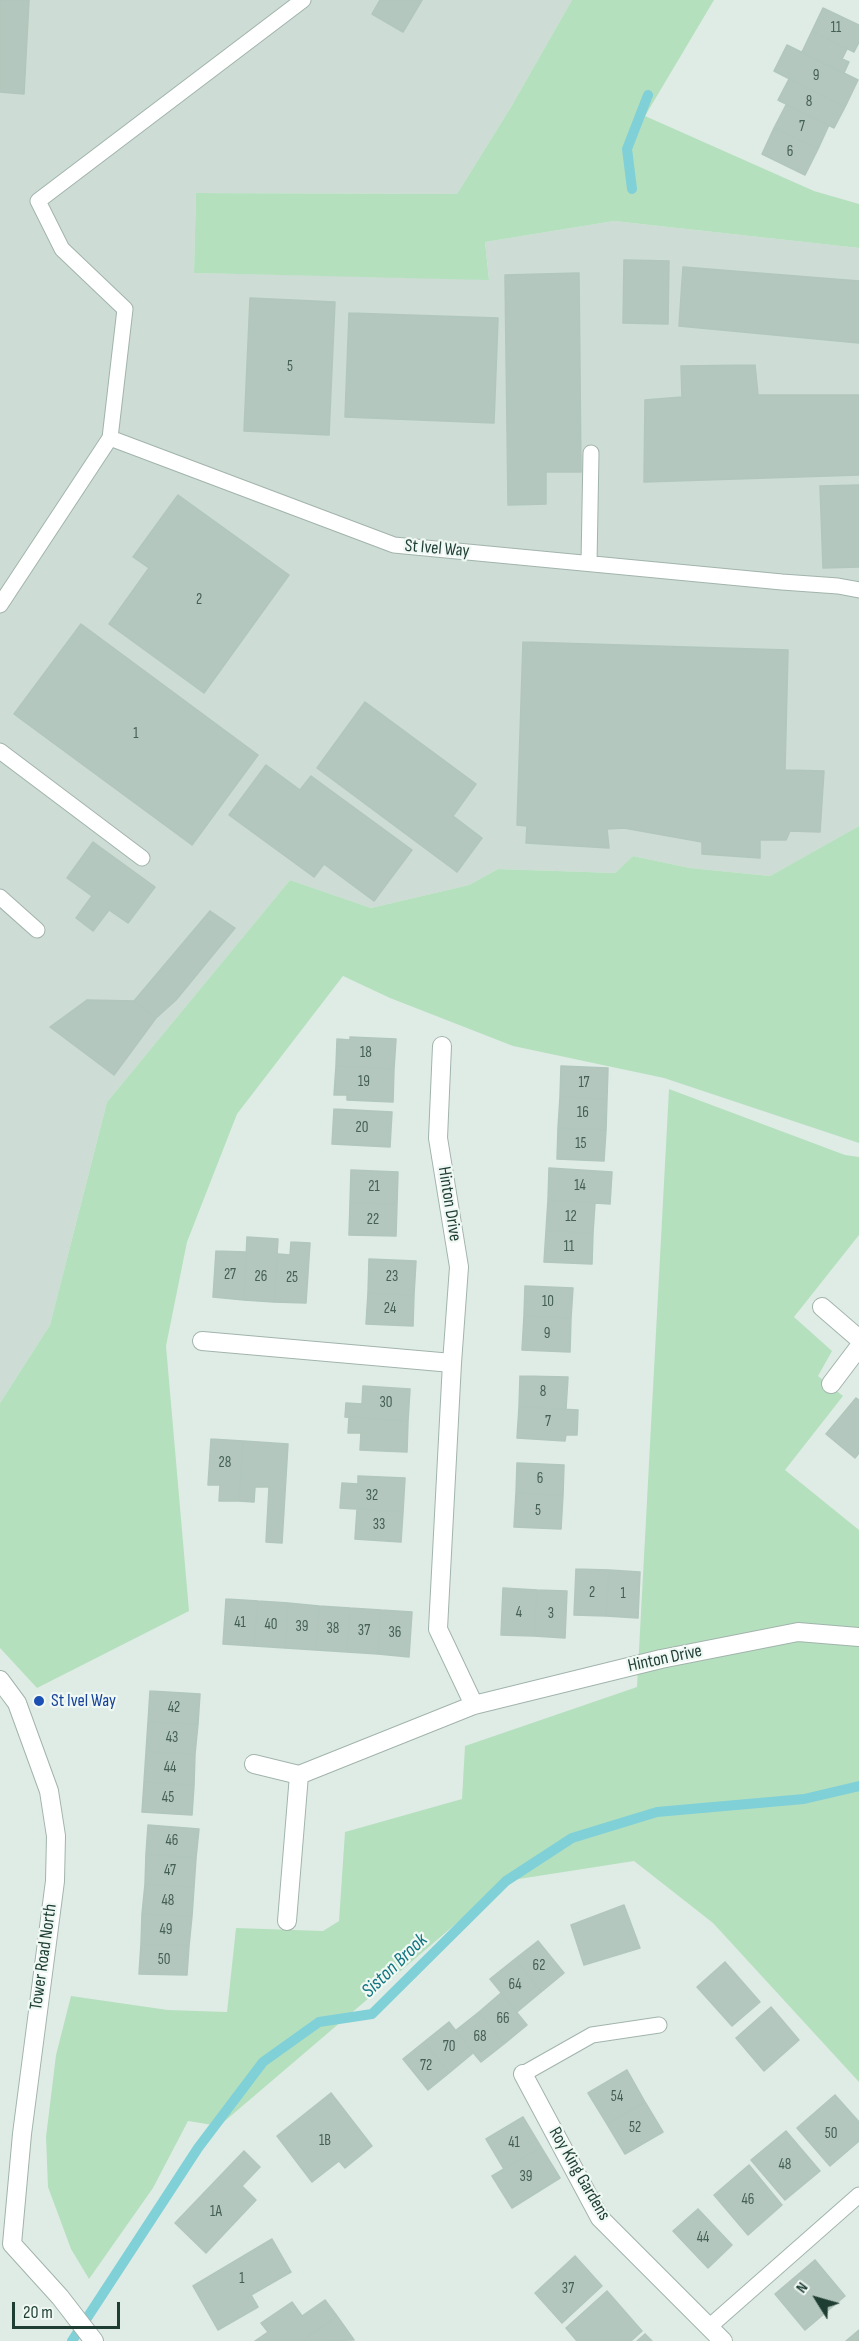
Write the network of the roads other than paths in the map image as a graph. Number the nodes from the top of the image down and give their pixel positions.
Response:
1 (303, 0) edge
2 (110, 438) junction
3 (591, 453) dead end
4 (589, 563) junction
5 (859, 590) edge
6 (0, 605) edge
7 (0, 751) edge
8 (142, 858) dead end
9 (0, 897) edge
10 (37, 930) dead end
11 (442, 1046) dead end
12 (822, 1308) dead end
13 (859, 1339) edge
14 (202, 1341) dead end
15 (859, 1347) edge
16 (452, 1363) junction
17 (831, 1384) dead end
18 (859, 1637) edge
19 (0, 1680) edge
20 (474, 1705) junction
21 (254, 1764) dead end
22 (299, 1775) junction
23 (287, 1921) dead end
24 (659, 2025) dead end
25 (523, 2074) joint
26 (859, 2195) edge
27 (6, 2248) edge
28 (709, 2327) junction
29 (94, 2341) edge
30 (723, 2341) edge

1 - 2 lane
2 - 4 lane, St Ivel Way
2 - 6 lane
3 - 4 lane
4 - 5 lane, St Ivel Way
7 - 8 lane
9 - 10 lane
11 - 16 street, Hinton Drive
12 - 13 street
14 - 16 street
15 - 17 street
16 - 20 street, Hinton Drive
18 - 20 street, Hinton Drive
19 - 27 street, Tower Road North
20 - 22 street, Hinton Drive
21 - 22 street
22 - 23 street
24 - 25 lane
25 - 28 street, Roy King Gardens
26 - 28 lane
27 - 29 street
28 - 30 street, Roy King Gardens

